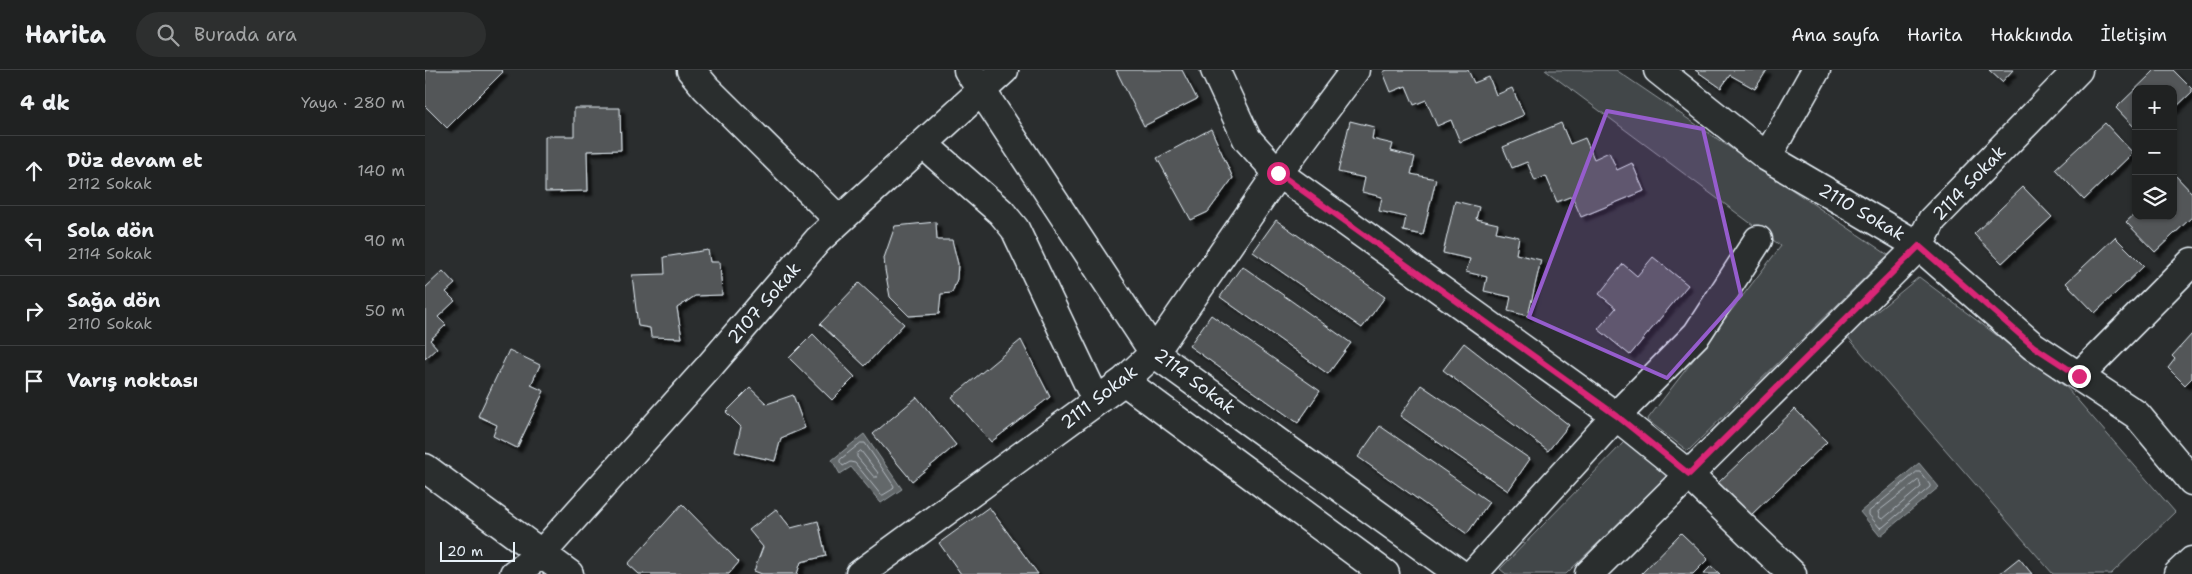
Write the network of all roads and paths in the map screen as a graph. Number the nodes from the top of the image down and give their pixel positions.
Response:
1 (691, 70) edge
2 (1004, 70) edge
3 (1215, 70) edge
4 (1355, 70) edge
5 (1658, 70) edge
6 (1816, 70) edge
7 (2078, 70) edge
8 (975, 80) edge
9 (923, 144) junction
10 (1767, 157) junction
11 (1278, 173) junction
12 (839, 220) junction
13 (1758, 240) dead end
14 (1919, 246) junction
15 (2192, 262) edge
16 (1154, 352) junction
17 (2079, 376) junction
18 (1124, 381) junction
19 (1096, 400) junction
20 (1617, 416) junction
21 (425, 468) edge
22 (1689, 474) junction
23 (2192, 481) edge
24 (541, 554) junction
25 (2192, 562) edge
26 (514, 574) edge
27 (569, 574) edge
28 (860, 574) edge
29 (1385, 574) edge
30 (1460, 574) edge
31 (1473, 574) edge
32 (1589, 574) edge
33 (1792, 574) edge
34 (2178, 574) edge

1 - 12 street
2 - 8 street, 2107 Sokak
3 - 11 street
4 - 11 street, 2111 Sokak
5 - 10 street, 2110 Sokak
6 - 10 street
7 - 14 street, 2114 Sokak
8 - 9 street, 2107 Sokak
8 - 16 street, 2114 Sokak
9 - 12 street, 2107 Sokak
9 - 19 street
10 - 14 street, 2110 Sokak
11 - 16 street, 2111 Sokak
11 - 20 street
12 - 24 street, 2107 Sokak
13 - 20 street
14 - 17 street, 2110 Sokak
14 - 22 street, 2114 Sokak
15 - 17 street
16 - 18 street, 2111 Sokak
16 - 30 street, 2114 Sokak
17 - 23 street, 2110 Sokak
18 - 19 street, 2111 Sokak
18 - 29 street
19 - 28 street, 2111 Sokak
20 - 22 street
20 - 31 street
21 - 24 street
22 - 32 street, 2114 Sokak
22 - 33 street
24 - 26 street, 2107 Sokak
24 - 27 street
25 - 34 street

